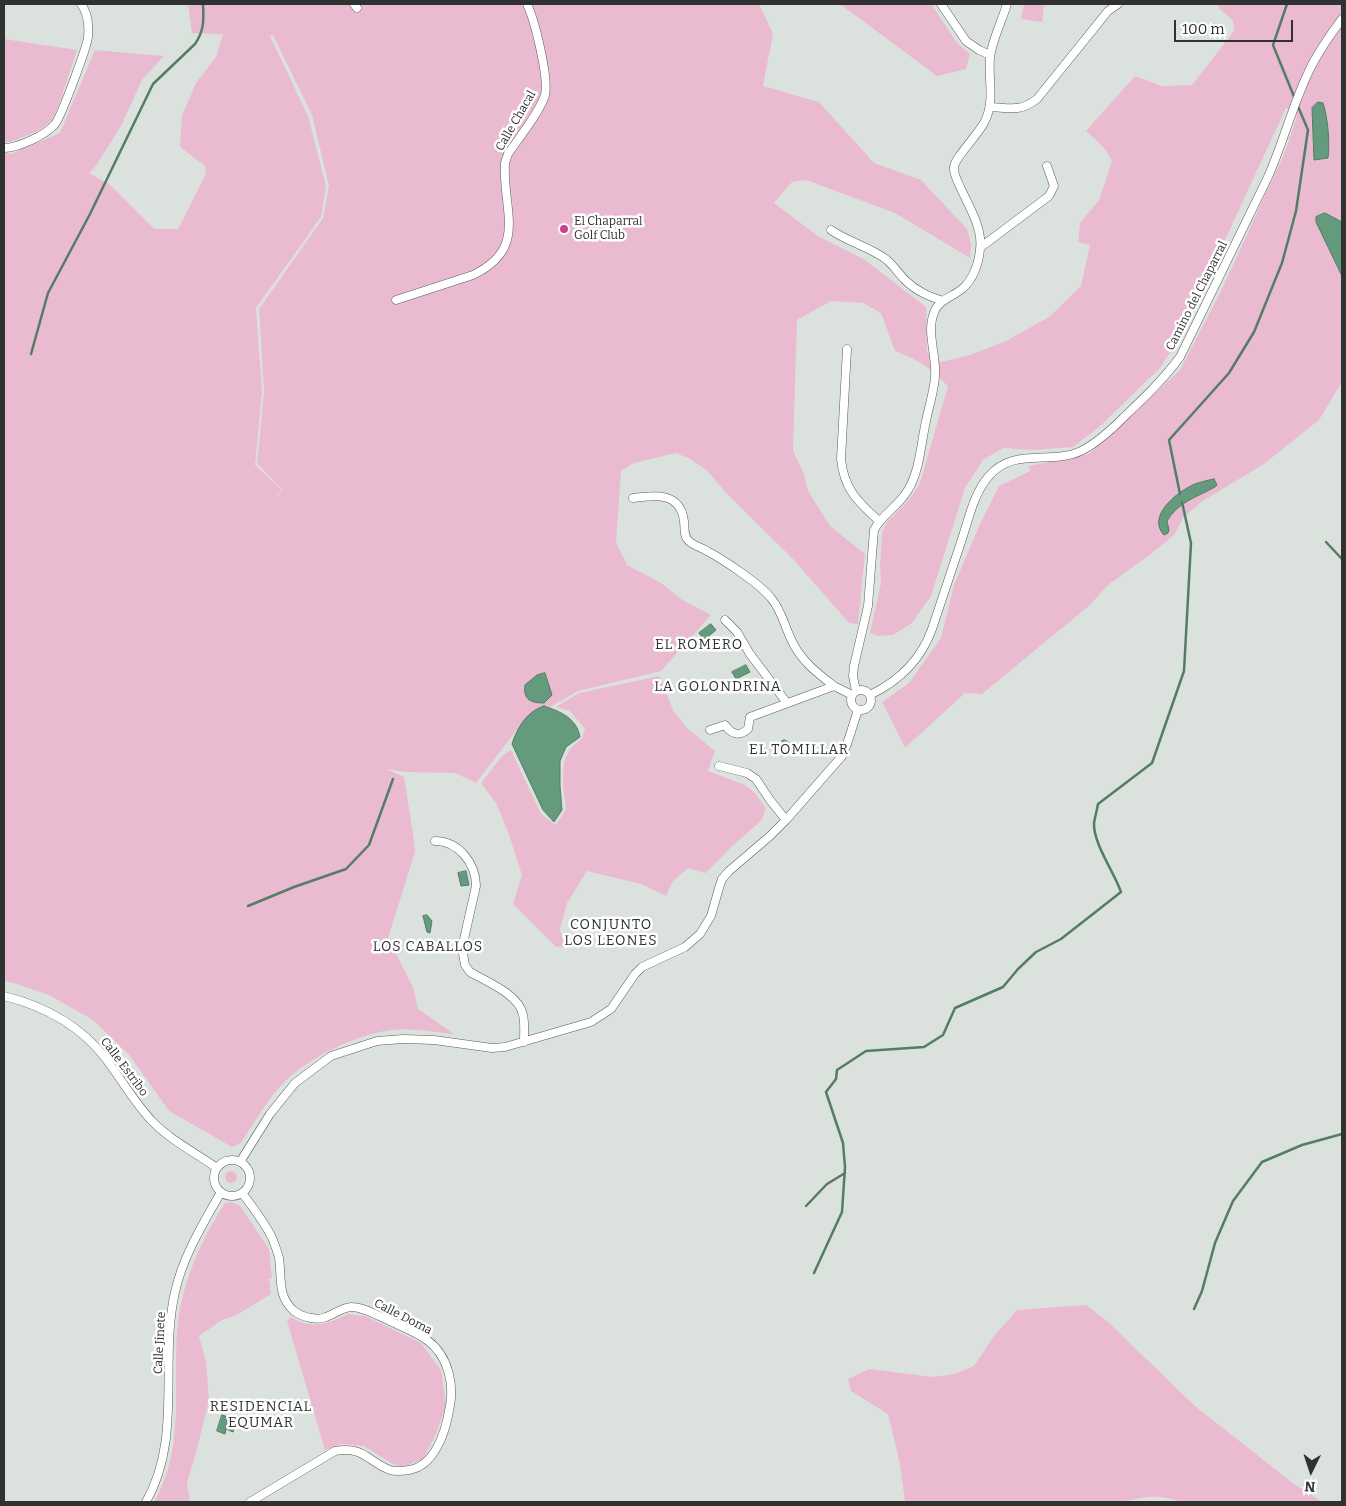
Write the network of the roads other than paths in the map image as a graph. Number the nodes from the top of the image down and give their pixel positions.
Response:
1 (81, 4) edge
2 (527, 4) edge
3 (941, 4) edge
4 (1007, 4) edge
5 (1118, 4) edge
6 (1342, 19) edge
7 (990, 55) junction
8 (990, 107) junction
9 (4, 148) edge
10 (1047, 166) dead end
11 (831, 230) dead end
12 (981, 247) junction
13 (396, 300) dead end
14 (943, 301) junction
15 (847, 349) dead end
16 (634, 498) dead end
17 (879, 520) junction
18 (725, 620) dead end
19 (834, 686) junction
20 (854, 693) junction
21 (870, 695) junction
22 (787, 703) junction
23 (858, 710) junction
24 (710, 730) dead end
25 (719, 766) dead end
26 (786, 820) junction
27 (435, 841) dead end
28 (4, 996) edge
29 (524, 1042) junction
30 (240, 1162) junction
31 (217, 1168) junction
32 (221, 1192) junction
33 (242, 1193) junction
34 (146, 1502) edge
35 (250, 1502) edge

1 - 9 street
2 - 13 street, Calle Chacal
3 - 7 street
4 - 7 street
5 - 8 street
6 - 21 street, Camino del Chaparral
7 - 8 street
8 - 12 street
10 - 12 street
11 - 14 street
12 - 14 street
14 - 17 street
15 - 17 street
16 - 19 street
17 - 20 street
18 - 22 street
19 - 20 street
19 - 22 street
20 - 21 street
20 - 23 street
21 - 23 street
22 - 24 street
23 - 26 street
25 - 26 street
26 - 29 street
27 - 29 street
28 - 31 street, Calle Estribo
29 - 30 street
30 - 31 street
30 - 33 street
31 - 32 street
32 - 33 street
32 - 34 street, Calle Jinete
33 - 35 street, Calle Doma

